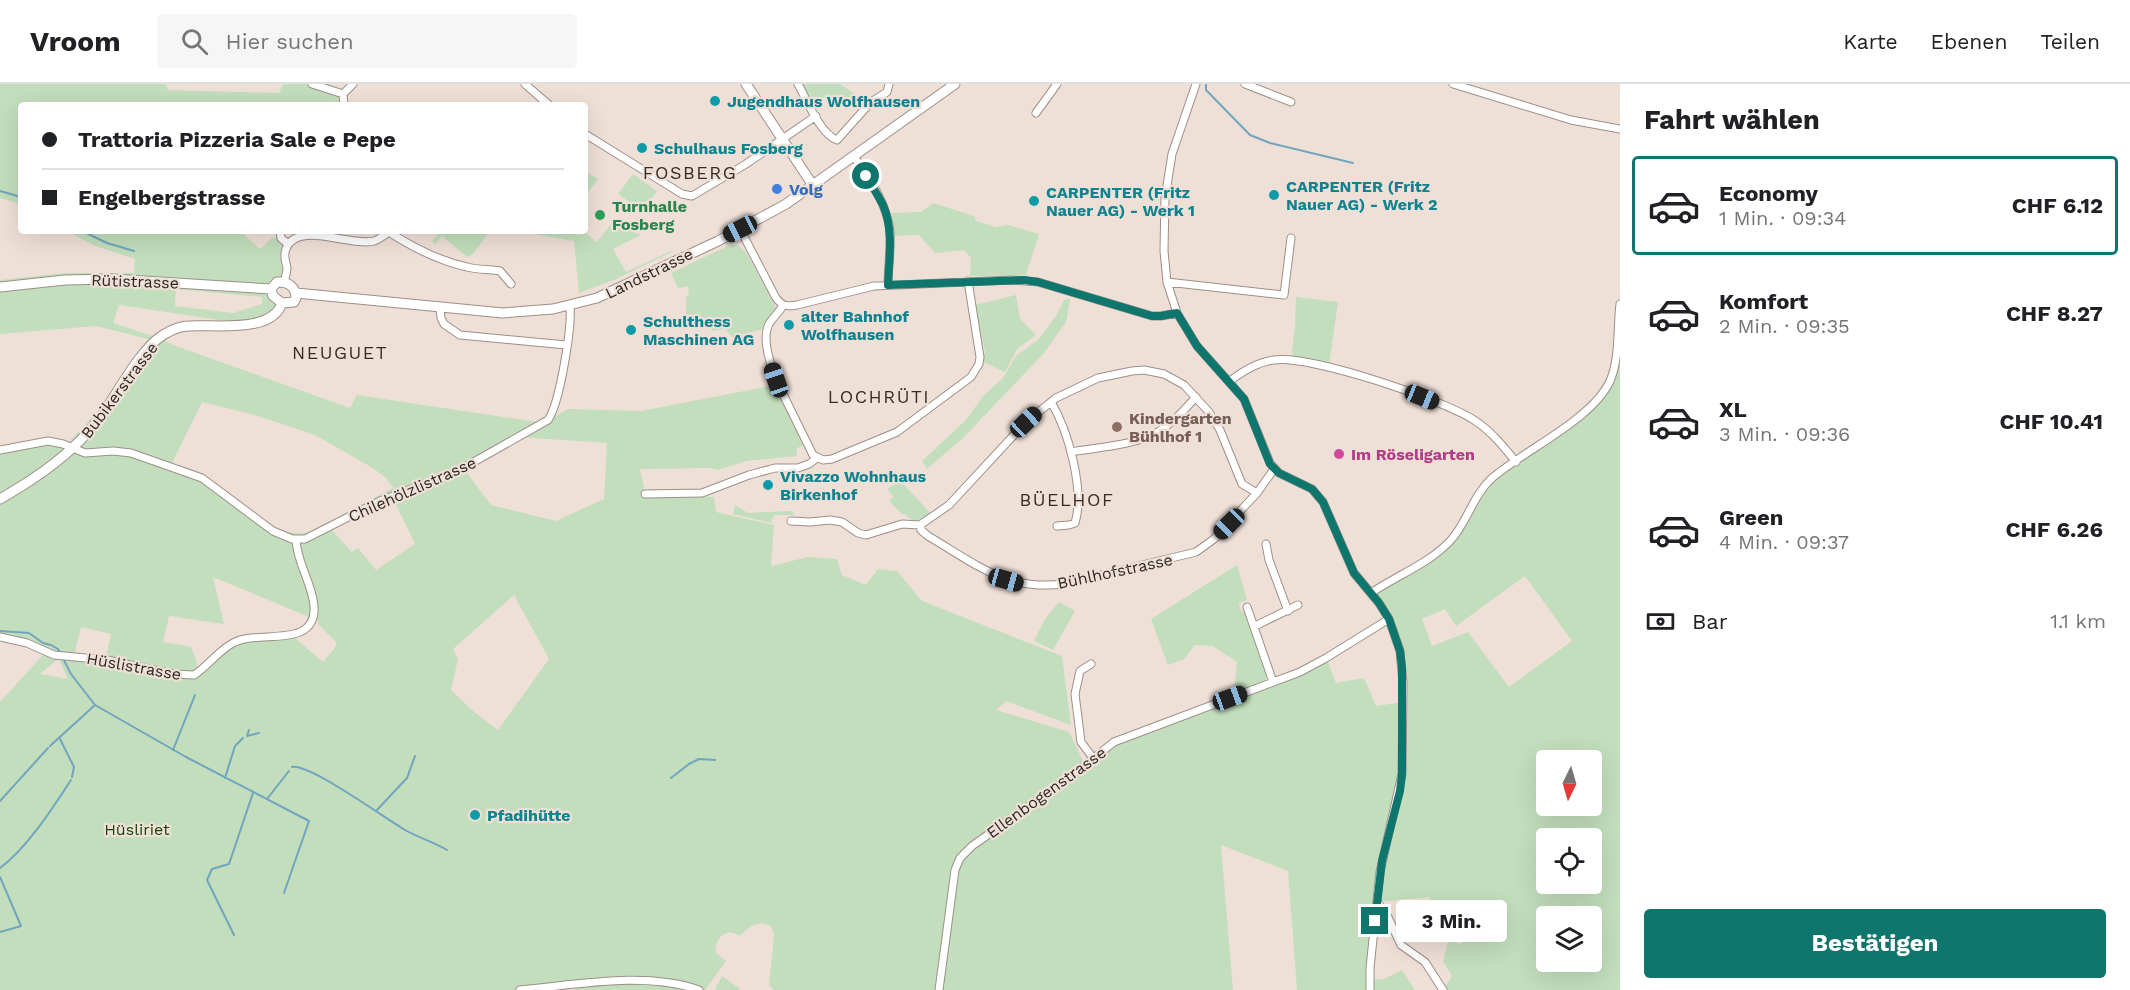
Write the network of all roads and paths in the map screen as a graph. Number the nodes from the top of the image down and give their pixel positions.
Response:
1 (312, 84) edge
2 (353, 84) edge
3 (525, 84) edge
4 (746, 84) edge
5 (798, 84) edge
6 (955, 84) edge
7 (1057, 84) edge
8 (1196, 84) edge
9 (1245, 84) edge
10 (1453, 84) edge
11 (888, 88) edge
12 (343, 94) junction
13 (344, 102) edge
14 (546, 102) edge
15 (1291, 102) dead end
16 (1036, 113) dead end
17 (816, 116) junction
18 (1620, 129) edge
19 (588, 136) edge
20 (782, 141) junction
21 (854, 157) junction
22 (812, 184) junction
23 (740, 229) junction
24 (280, 234) edge
25 (385, 234) edge
26 (393, 234) edge
27 (1291, 238) dead end
28 (288, 244) junction
29 (968, 281) junction
30 (285, 282) junction
31 (1167, 282) junction
32 (511, 284) dead end
33 (888, 285) junction
34 (0, 287) edge
35 (271, 289) junction
36 (296, 293) junction
37 (282, 303) junction
38 (1620, 304) edge
39 (783, 305) junction
40 (570, 306) junction
41 (440, 308) junction
42 (1177, 313) junction
43 (566, 345) junction
44 (1230, 381) junction
45 (1196, 398) junction
46 (1050, 402) junction
47 (73, 449) junction
48 (0, 450) edge
49 (1071, 452) junction
50 (817, 458) junction
51 (1516, 462) junction
52 (1274, 469) junction
53 (1257, 493) junction
54 (645, 494) dead end
55 (0, 499) edge
56 (791, 521) dead end
57 (920, 525) junction
58 (1057, 526) dead end
59 (296, 540) junction
60 (1266, 544) dead end
61 (1371, 593) junction
62 (1298, 605) dead end
63 (1247, 607) dead end
64 (1288, 611) junction
65 (1389, 619) junction
66 (1255, 626) junction
67 (0, 637) edge
68 (1091, 664) dead end
69 (1273, 682) junction
70 (1093, 758) junction
71 (1377, 902) junction
72 (520, 990) edge
73 (699, 990) edge
74 (939, 990) edge
75 (1370, 990) edge
76 (1443, 990) edge

1 - 12 street
2 - 12 street
3 - 14 street
4 - 20 main road
5 - 17 street
6 - 21 main road, Landstrasse
7 - 16 street
8 - 31 street
9 - 15 street
10 - 18 street
11 - 17 street
12 - 13 street
17 - 20 street
19 - 20 street
20 - 22 main road
21 - 22 main road, Landstrasse
21 - 33 street
22 - 23 main road, Landstrasse
23 - 39 street
23 - 40 main road, Landstrasse
24 - 28 street
25 - 28 street
26 - 32 street
27 - 31 street
28 - 30 street
29 - 33 street
29 - 42 street
29 - 50 street
30 - 35 main road
30 - 36 main road
31 - 42 street
33 - 39 street
34 - 35 main road, Rütistrasse
35 - 37 main road
36 - 37 main road
36 - 41 main road, Landstrasse
37 - 47 main road, Bubikerstrasse
38 - 51 street
39 - 50 street
40 - 41 main road, Landstrasse
40 - 43 street, Chilehölzlistrasse
41 - 43 street
42 - 44 street
43 - 59 street, Chilehölzlistrasse
44 - 51 street
44 - 52 street
45 - 46 street
45 - 49 street
45 - 53 street
46 - 49 street
46 - 57 street
47 - 48 street
47 - 55 main road, Bubikerstrasse
47 - 59 street
49 - 58 street
50 - 54 street
51 - 61 street
52 - 53 street, Bühlhofstrasse
52 - 61 street
53 - 57 street, Bühlhofstrasse
56 - 57 street
59 - 67 street, Hüslistrasse
60 - 64 street
61 - 65 street
62 - 64 street
63 - 66 street
64 - 66 street
65 - 69 street, Ellenbogenstrasse
65 - 71 street
66 - 69 street
68 - 70 street
69 - 70 street, Ellenbogenstrasse
70 - 74 street, Ellenbogenstrasse
71 - 75 street
71 - 76 street
72 - 73 street

